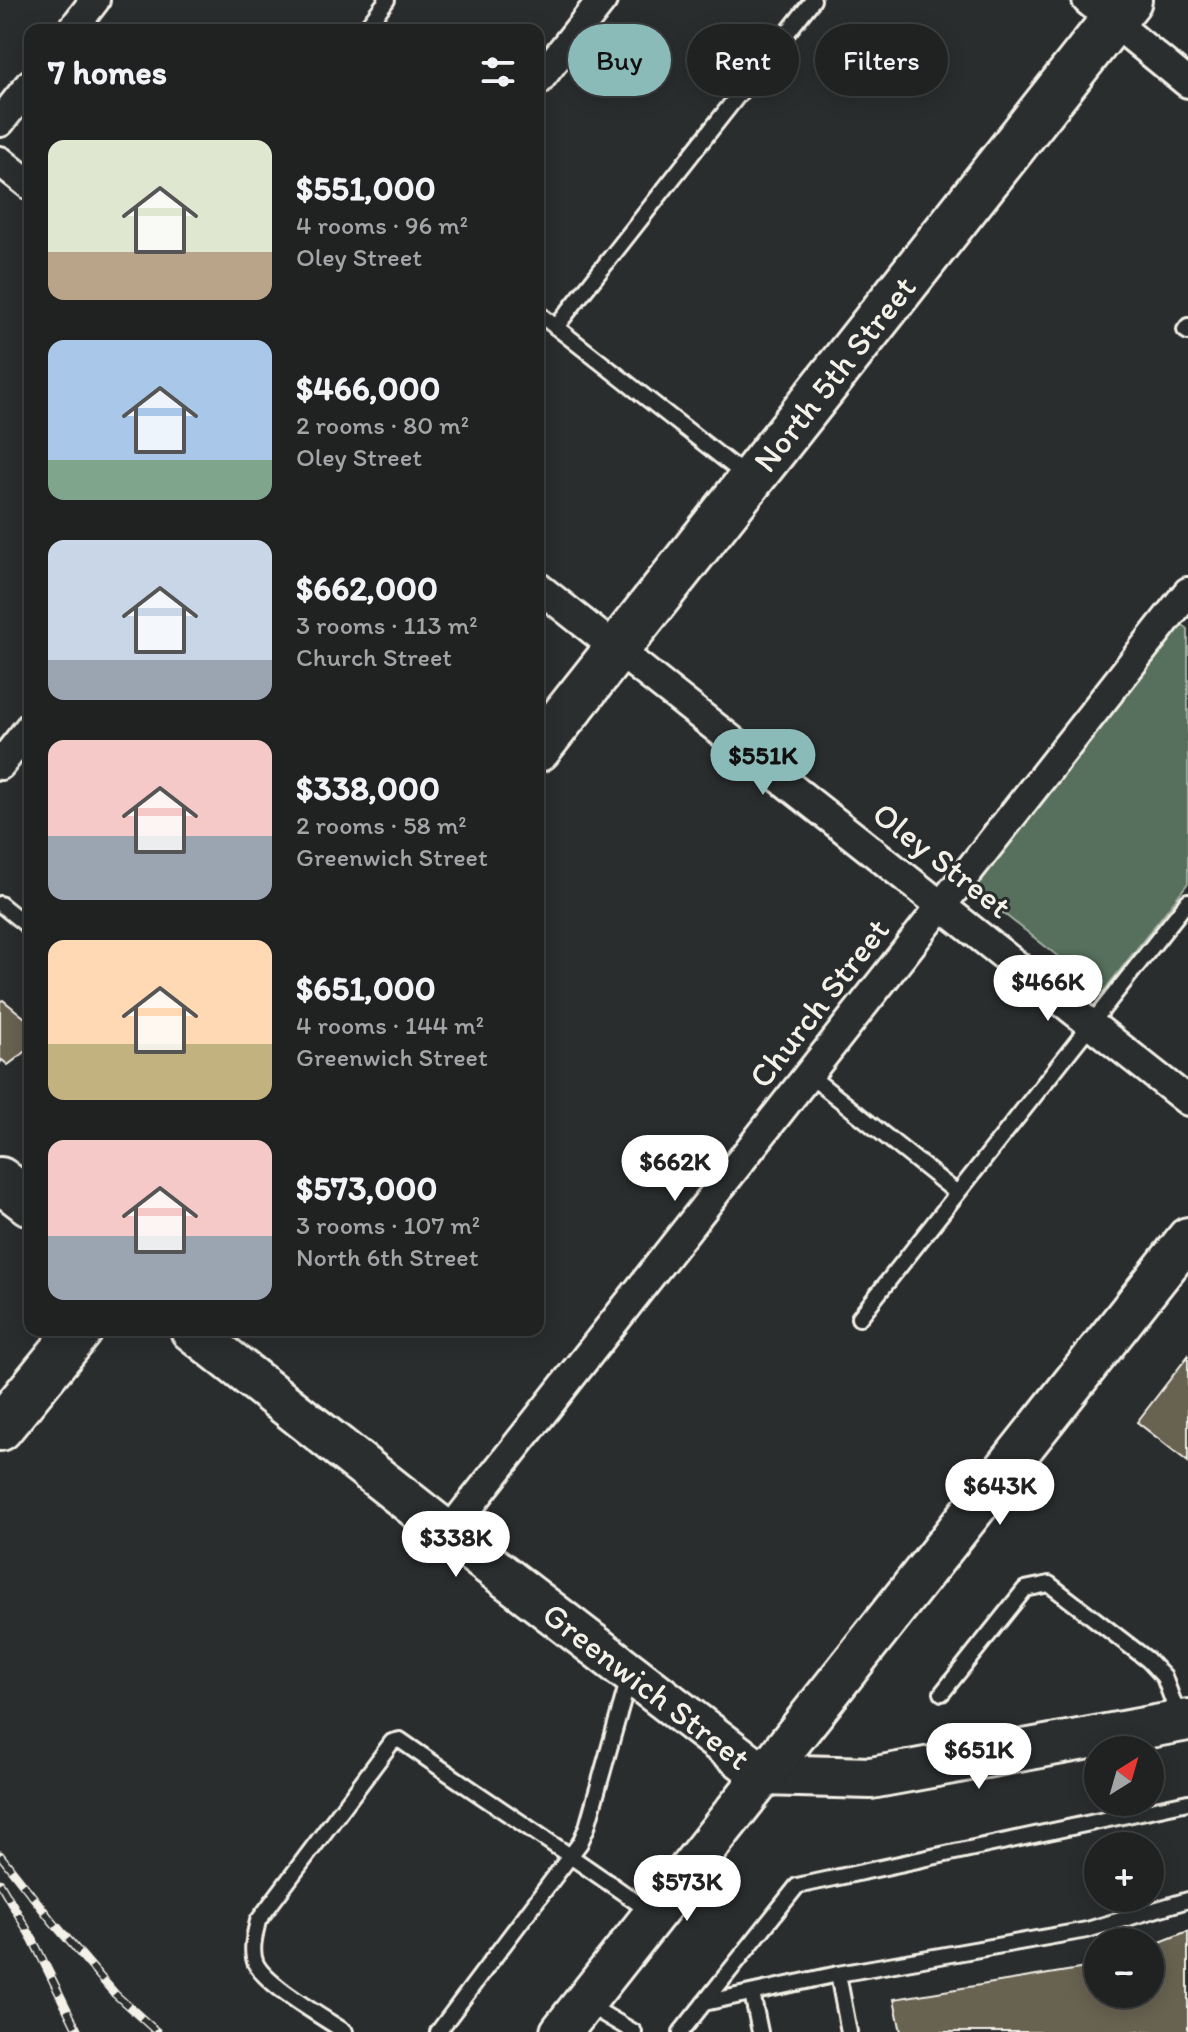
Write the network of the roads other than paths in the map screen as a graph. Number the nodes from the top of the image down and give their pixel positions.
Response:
1 (95, 0) edge
2 (387, 0) edge
3 (602, 0) edge
4 (813, 0) edge
5 (1109, 7) edge
6 (77, 24) edge
7 (369, 24) edge
8 (544, 73) edge
9 (1188, 83) edge
10 (24, 92) edge
11 (0, 122) edge
12 (0, 161) edge
13 (24, 180) edge
14 (544, 318) edge
15 (556, 327) junction
16 (750, 480) junction
17 (544, 592) edge
18 (1188, 592) edge
19 (617, 649) junction
20 (24, 735) edge
21 (544, 741) edge
22 (0, 765) edge
23 (1188, 901) edge
24 (0, 904) edge
25 (941, 905) junction
26 (24, 923) edge
27 (1091, 1024) junction
28 (809, 1075) junction
29 (1188, 1101) edge
30 (0, 1180) edge
31 (957, 1193) junction
32 (24, 1198) edge
33 (1188, 1238) edge
34 (859, 1318) dead end
35 (75, 1336) edge
36 (199, 1336) edge
37 (0, 1428) edge
38 (448, 1533) junction
39 (630, 1673) junction
40 (942, 1693) dead end
41 (1184, 1721) edge
42 (763, 1775) junction
43 (1188, 1802) edge
44 (572, 1855) junction
45 (1188, 1900) edge
46 (653, 1914) junction
47 (838, 1974) junction
48 (752, 1993) junction
49 (704, 2003) junction
50 (573, 2017) edge
51 (345, 2032) edge
52 (438, 2032) edge
53 (634, 2032) edge
54 (681, 2032) edge
55 (760, 2032) edge
56 (849, 2032) edge

1 - 6 street
2 - 7 lane
3 - 8 street
4 - 15 lane
5 - 9 street
5 - 16 main road, North 5th Street
10 - 11 street
12 - 13 street
14 - 15 lane
15 - 16 lane
16 - 19 main road, North 5th Street
17 - 19 street, Oley Street
18 - 25 street, Church Street
19 - 21 main road, North 5th Street
19 - 25 street, Oley Street
20 - 22 street
23 - 27 lane
24 - 26 lane
25 - 27 street, Oley Street
25 - 28 street, Church Street
27 - 29 street, Oley Street
27 - 31 lane
28 - 31 lane
28 - 38 street, Church Street
30 - 32 main road
31 - 34 lane
33 - 42 street
35 - 37 main road
36 - 38 street, Greenwich Street
38 - 39 street, Greenwich Street
39 - 42 street, Greenwich Street
39 - 44 lane
40 - 41 lane
41 - 42 street, Greenwich Street
42 - 46 street
43 - 49 lane
44 - 46 lane
44 - 51 lane
44 - 52 lane
45 - 47 lane
46 - 50 street
47 - 48 lane
47 - 56 lane
48 - 49 lane
48 - 55 lane
49 - 54 lane
50 - 53 lane

